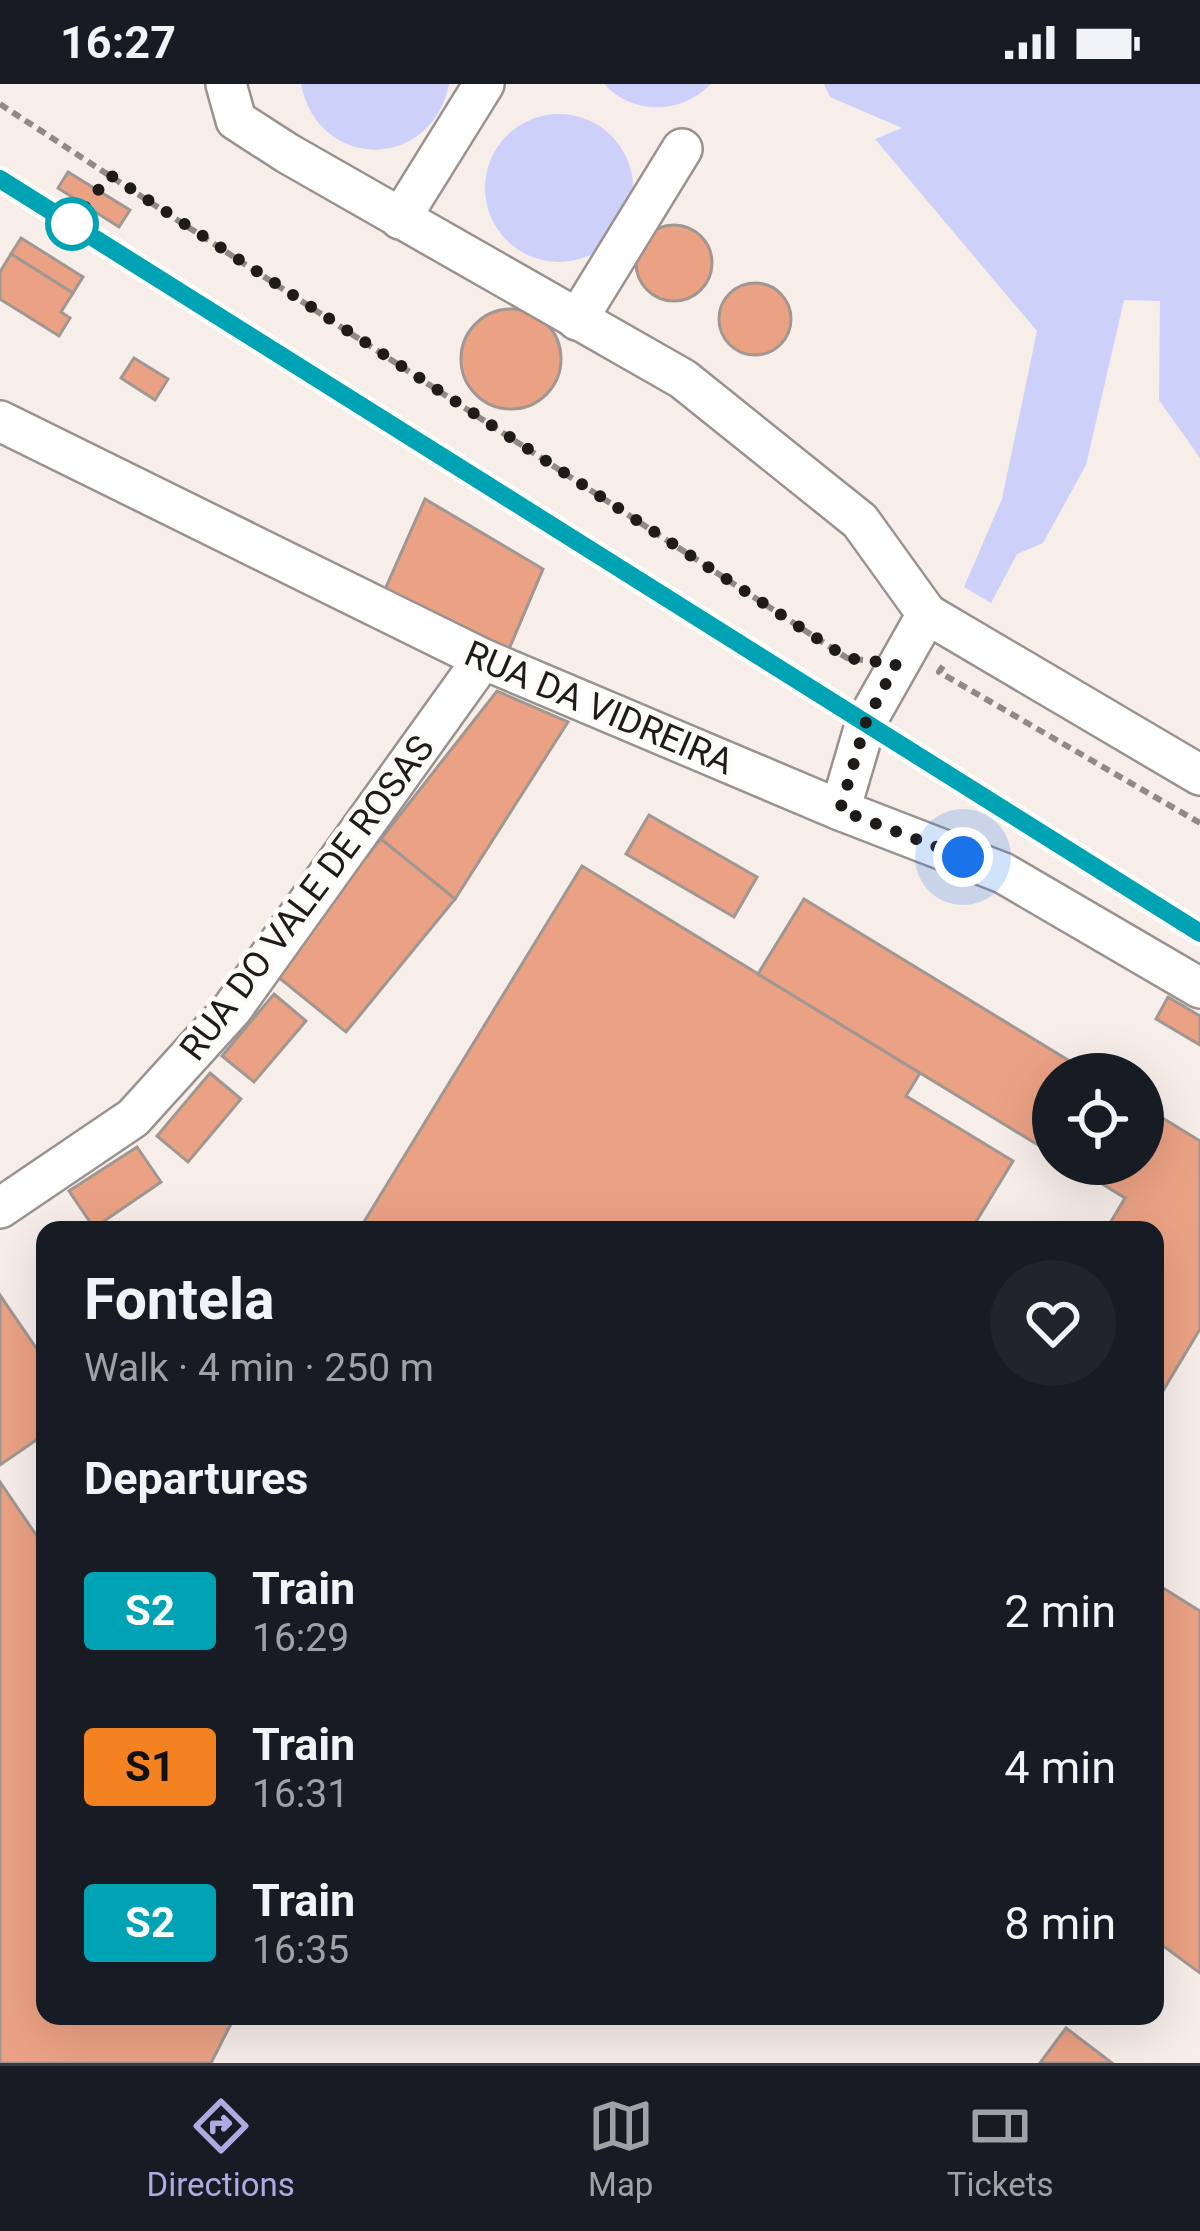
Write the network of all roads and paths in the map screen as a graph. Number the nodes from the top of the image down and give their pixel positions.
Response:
1 (226, 84) edge
2 (484, 84) edge
3 (0, 104) edge
4 (682, 149) dead end
5 (400, 219) junction
6 (577, 320) junction
7 (0, 421) edge
8 (927, 614) junction
9 (483, 659) junction
10 (896, 664) junction
11 (1200, 776) edge
12 (840, 810) junction
13 (1200, 988) edge
14 (0, 1208) edge

1 - 5 street
2 - 5 street
3 - 10 path
4 - 6 street
5 - 6 street
6 - 8 street
7 - 9 street, RUA DA VIDREIRA
8 - 10 street
8 - 11 street
9 - 12 street, RUA DA VIDREIRA
9 - 14 street, RUA DO VALE DE ROSAS
10 - 12 street
12 - 13 street, RUA DA VIDREIRA

